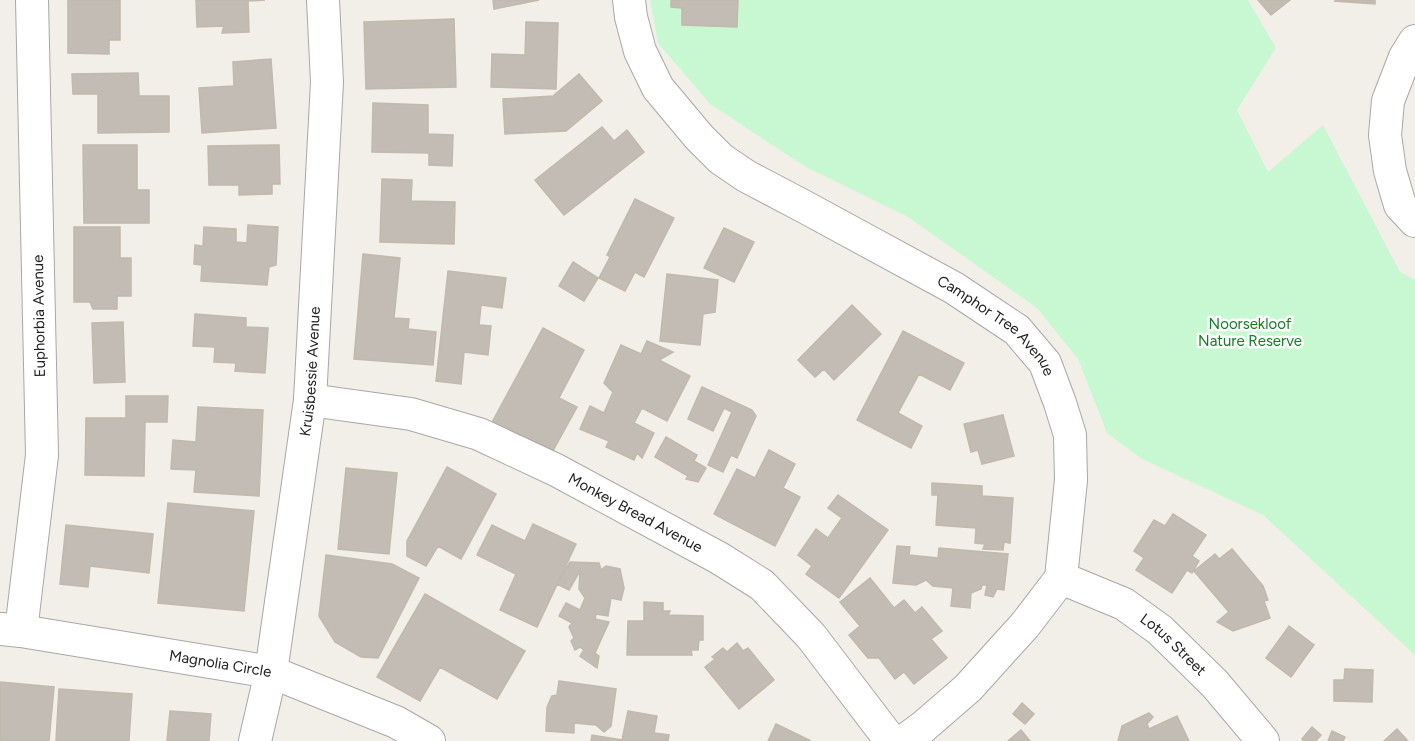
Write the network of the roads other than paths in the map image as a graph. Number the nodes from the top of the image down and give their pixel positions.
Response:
1 (32, 0) edge
2 (323, 0) edge
3 (629, 0) edge
4 (1415, 41) edge
5 (1415, 221) edge
6 (310, 400) junction
7 (1061, 578) junction
8 (11, 630) edge
9 (271, 672) junction
10 (255, 741) edge
11 (429, 741) edge
12 (891, 741) edge
13 (904, 741) edge
14 (1263, 741) edge

1 - 8 street, Euphorbia Avenue
2 - 6 street, Kruisbessie Avenue
3 - 7 street, Camphor Tree Avenue
4 - 5 street
6 - 9 street, Kruisbessie Avenue
6 - 12 street, Monkey Bread Avenue
7 - 13 street
7 - 14 street, Lotus Street
8 - 9 street, Magnolia Circle
9 - 10 street, Kruisbessie Avenue
9 - 11 street, Magnolia Circle

